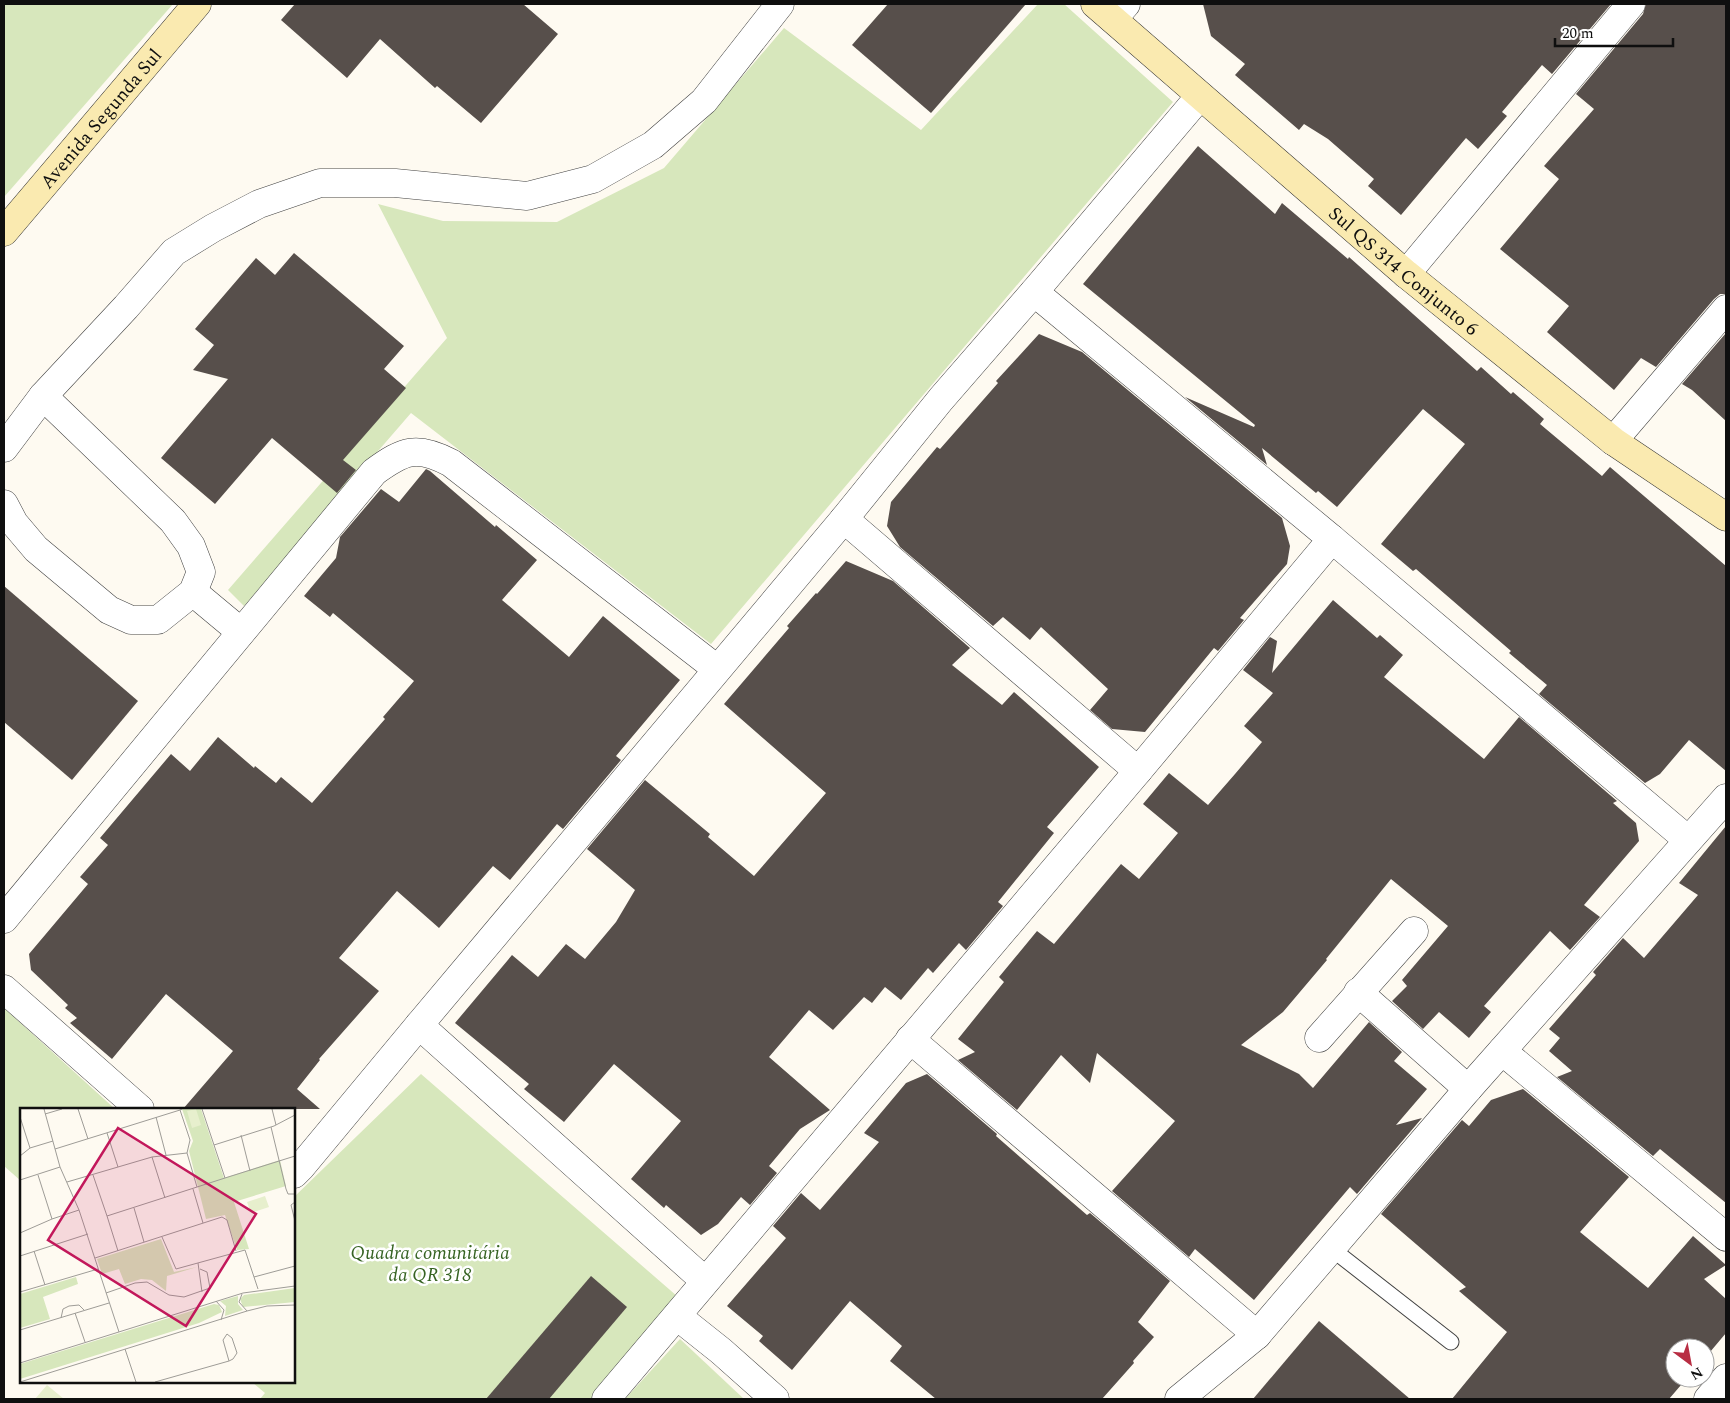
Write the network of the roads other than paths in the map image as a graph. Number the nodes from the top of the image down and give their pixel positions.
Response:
1 (197, 4) edge
2 (780, 4) edge
3 (1631, 4) edge
4 (1111, 9) edge
5 (1200, 96) junction
6 (4, 232) edge
7 (1406, 274) junction
8 (1034, 292) junction
9 (1726, 309) edge
10 (43, 396) junction
11 (1613, 442) junction
12 (4, 448) edge
13 (4, 504) edge
14 (1726, 517) edge
15 (844, 519) junction
16 (1332, 539) junction
17 (193, 592) junction
18 (241, 632) junction
19 (717, 669) junction
20 (1138, 771) junction
21 (1726, 798) edge
22 (1688, 840) junction
23 (4, 919) edge
24 (1414, 931) dead end
25 (4, 989) edge
26 (1358, 992) junction
27 (419, 1025) junction
28 (1319, 1038) dead end
29 (910, 1039) junction
30 (1502, 1050) junction
31 (1468, 1088) junction
32 (139, 1108) edge
33 (295, 1173) edge
34 (1726, 1237) edge
35 (1332, 1248) junction
36 (705, 1281) junction
37 (677, 1316) junction
38 (1257, 1335) junction
39 (1451, 1342) dead end
40 (1726, 1378) edge
41 (606, 1399) edge
42 (775, 1399) edge
43 (1179, 1399) edge
44 (1708, 1399) edge

1 - 6 street, Avenida Segunda Sul
2 - 10 street
3 - 7 street
4 - 5 street, Sul QS 314 Conjunto 6
5 - 7 street, Sul QS 314 Conjunto 6
5 - 8 street
7 - 11 street, Sul QS 314 Conjunto 6
8 - 15 street
8 - 16 street
9 - 11 street
10 - 12 street
10 - 17 street
11 - 14 street, Sul QS 314 Conjunto 6
13 - 17 street
15 - 19 street
15 - 20 street
16 - 20 street
16 - 22 street
17 - 18 street
18 - 19 street
18 - 23 street
19 - 27 street
20 - 29 street
21 - 22 street
22 - 30 street
24 - 26 street
25 - 32 street
26 - 28 street
26 - 31 street
27 - 33 street
27 - 36 street
29 - 36 street
29 - 38 street
30 - 31 street
30 - 34 street
31 - 35 street
35 - 38 street
35 - 39 lane
36 - 37 street
37 - 41 street
37 - 42 street
38 - 43 street
40 - 44 street

